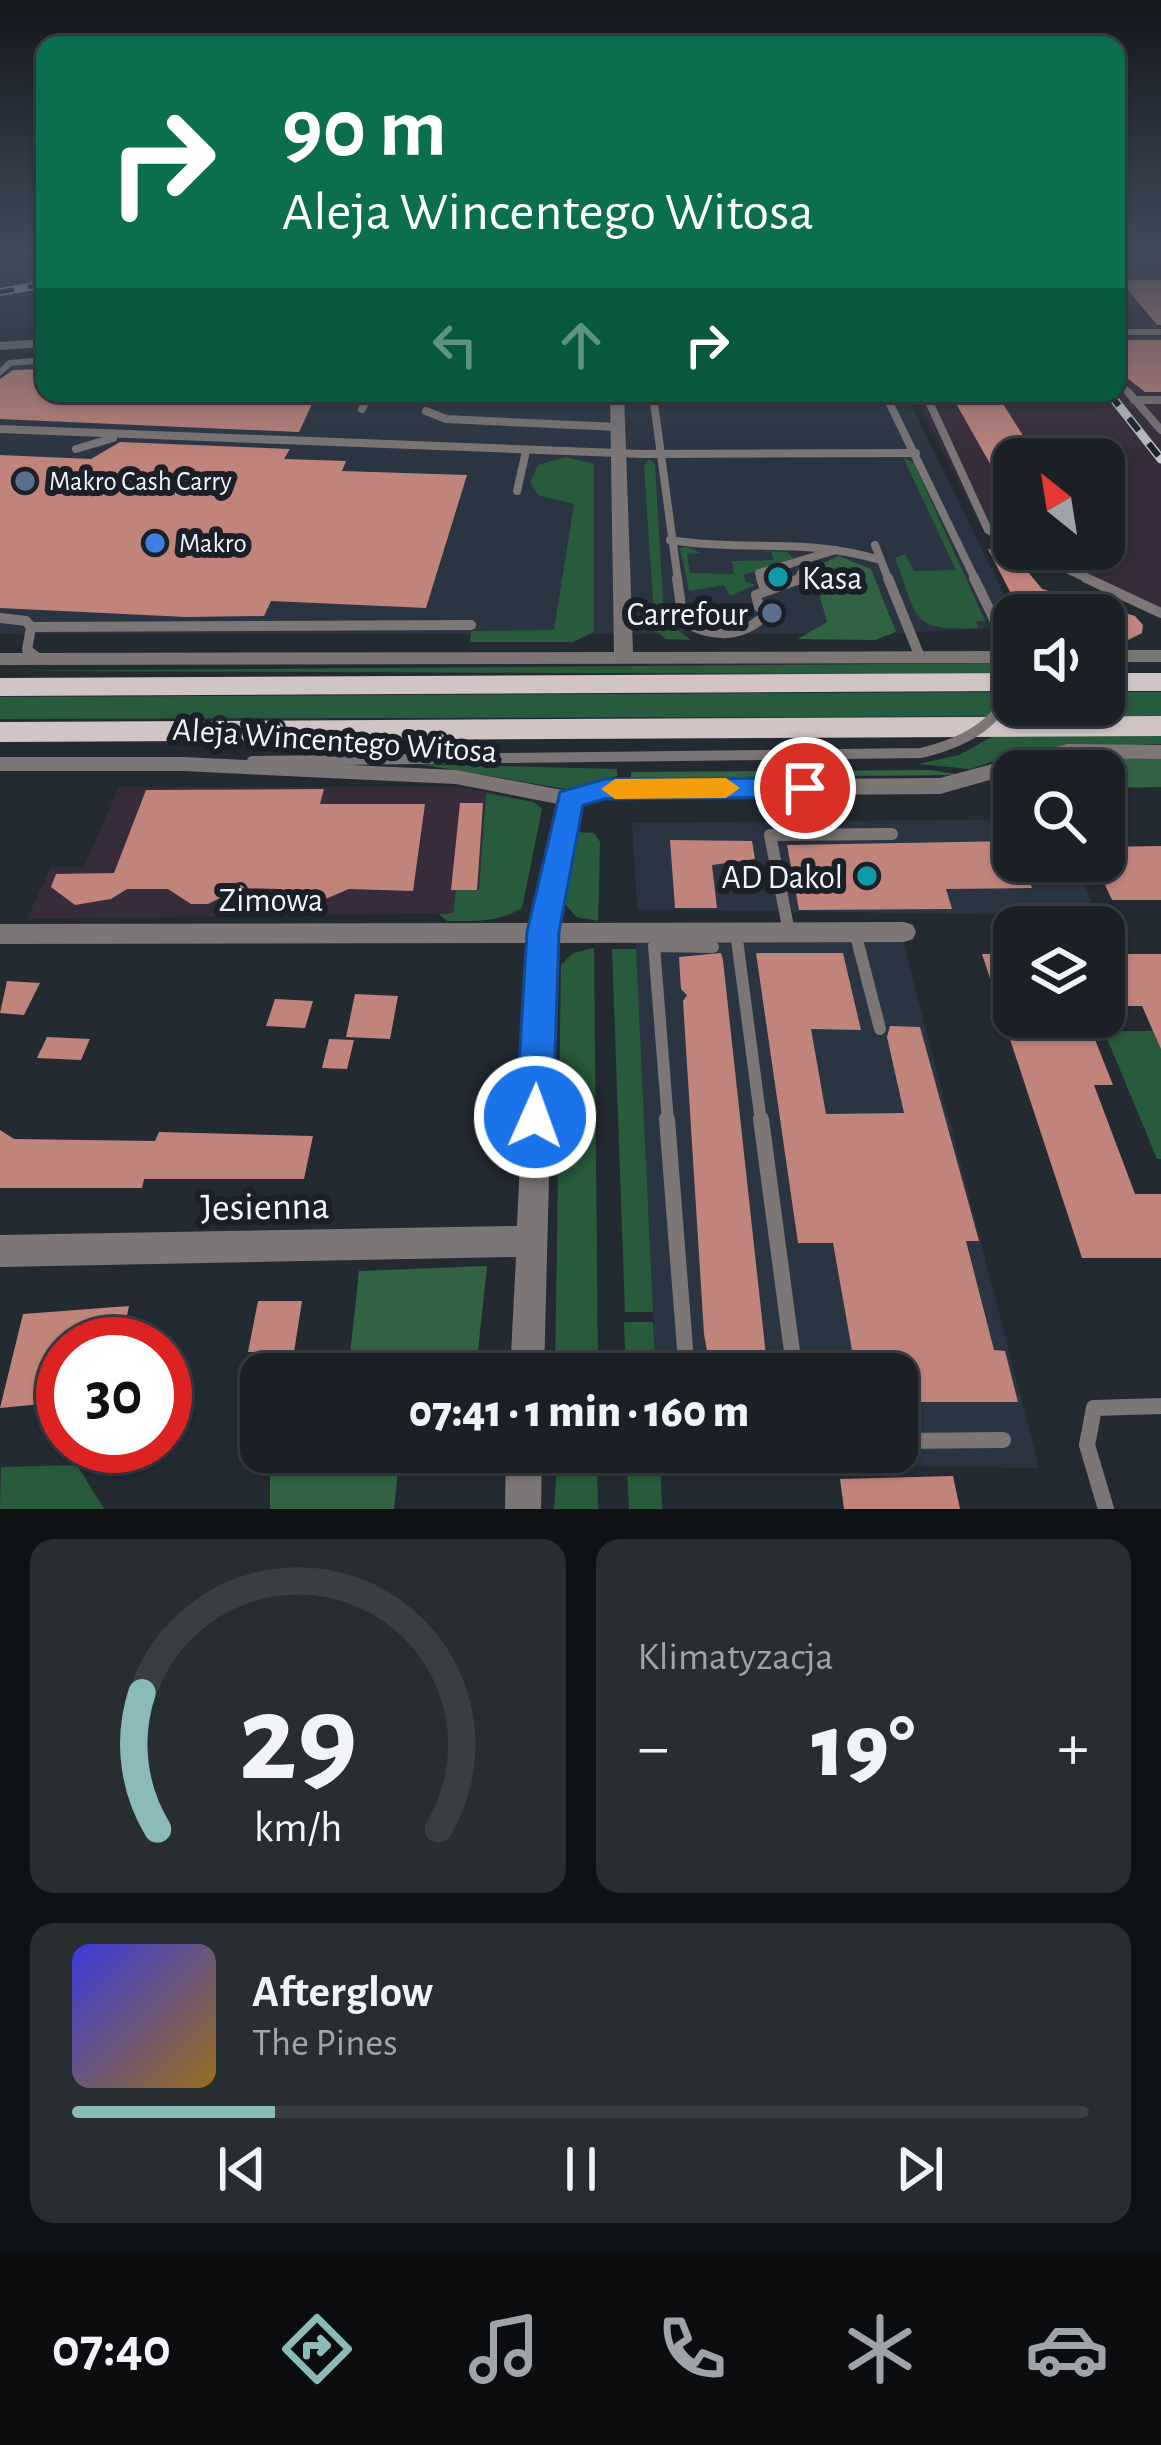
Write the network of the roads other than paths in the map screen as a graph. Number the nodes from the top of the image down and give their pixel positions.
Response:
1 (1125, 332) edge
2 (1161, 332) edge
3 (36, 344) edge
4 (0, 346) edge
5 (36, 361) edge
6 (0, 372) edge
7 (1125, 389) edge
8 (1134, 400) junction
9 (1161, 400) edge
10 (366, 402) edge
11 (617, 402) edge
12 (654, 402) edge
13 (892, 402) edge
14 (929, 402) edge
15 (362, 410) dead end
16 (426, 411) dead end
17 (618, 427) junction
18 (0, 429) edge
19 (1161, 430) edge
20 (89, 433) junction
21 (127, 434) junction
22 (526, 451) junction
23 (916, 453) junction
24 (618, 454) junction
25 (660, 454) junction
26 (518, 491) dead end
27 (993, 533) edge
28 (670, 540) junction
29 (875, 545) dead end
30 (844, 548) junction
31 (810, 559) junction
32 (880, 560) junction
33 (1069, 570) edge
34 (765, 590) junction
35 (1161, 613) edge
36 (0, 618) edge
37 (993, 618) edge
38 (471, 625) dead end
39 (31, 627) junction
40 (623, 631) junction
41 (1125, 656) edge
42 (1161, 656) edge
43 (920, 657) junction
44 (993, 657) edge
45 (534, 658) junction
46 (624, 658) junction
47 (679, 658) junction
48 (0, 659) edge
49 (42, 659) junction
50 (0, 682) edge
51 (1125, 682) edge
52 (1161, 682) edge
53 (993, 685) edge
54 (993, 720) edge
55 (1161, 726) edge
56 (0, 732) edge
57 (165, 732) junction
58 (0, 746) edge
59 (1161, 752) edge
60 (0, 764) edge
61 (183, 764) junction
62 (570, 799) junction
63 (892, 834) dead end
64 (543, 932) junction
65 (736, 932) junction
66 (789, 932) junction
67 (855, 932) junction
68 (904, 932) dead end
69 (0, 934) edge
70 (713, 947) dead end
71 (880, 1030) dead end
72 (531, 1240) junction
73 (0, 1251) edge
74 (528, 1353) edge
75 (684, 1353) edge
76 (792, 1353) edge
77 (1161, 1406) edge
78 (1004, 1440) dead end
79 (918, 1441) edge
80 (524, 1473) edge
81 (523, 1509) edge
82 (1106, 1509) edge

1 - 2 lane
3 - 4 street
5 - 6 lane
7 - 8 lane
8 - 9 lane
8 - 19 lane
10 - 15 lane
11 - 17 street
12 - 25 lane
13 - 23 lane
14 - 27 lane
16 - 17 lane
17 - 24 street
18 - 20 lane
20 - 21 lane
20 - 21 lane
21 - 22 lane
22 - 24 lane
22 - 26 lane
23 - 25 lane
23 - 37 lane, bridge
24 - 25 lane
24 - 40 street
25 - 28 lane
28 - 30 lane
28 - 34 lane
29 - 32 lane
30 - 31 lane
30 - 32 lane
31 - 34 lane
31 - 34 lane
32 - 43 lane
33 - 35 lane
36 - 39 lane
38 - 39 lane
39 - 49 lane
40 - 45 street
40 - 46 street
40 - 47 street
41 - 42 street
43 - 44 street, Aleja Wincentego Witosa
43 - 47 street, Aleja Wincentego Witosa
45 - 46 street, Aleja Wincentego Witosa
45 - 49 street, Aleja Wincentego Witosa
46 - 47 street, Aleja Wincentego Witosa
48 - 49 street, Aleja Wincentego Witosa
50 - 53 main road, Aleja Wincentego Witosa
51 - 52 main road
54 - 61 lane, bridge
55 - 57 main road, Aleja Wincentego Witosa
56 - 57 main road, Aleja Wincentego Witosa
57 - 58 main road
59 - 62 street, Aleja Wincentego Witosa
60 - 61 street, Aleja Wincentego Witosa
61 - 62 street, Aleja Wincentego Witosa
62 - 64 street
63 - 66 lane
64 - 65 street, Zimowa
64 - 69 street, Zimowa
64 - 72 street
65 - 66 street, Zimowa
65 - 76 lane
66 - 67 street, Zimowa
67 - 68 street, Zimowa
67 - 71 lane
70 - 75 lane
72 - 73 street, Jesienna
72 - 74 street
77 - 82 lane
78 - 79 lane
80 - 81 street

